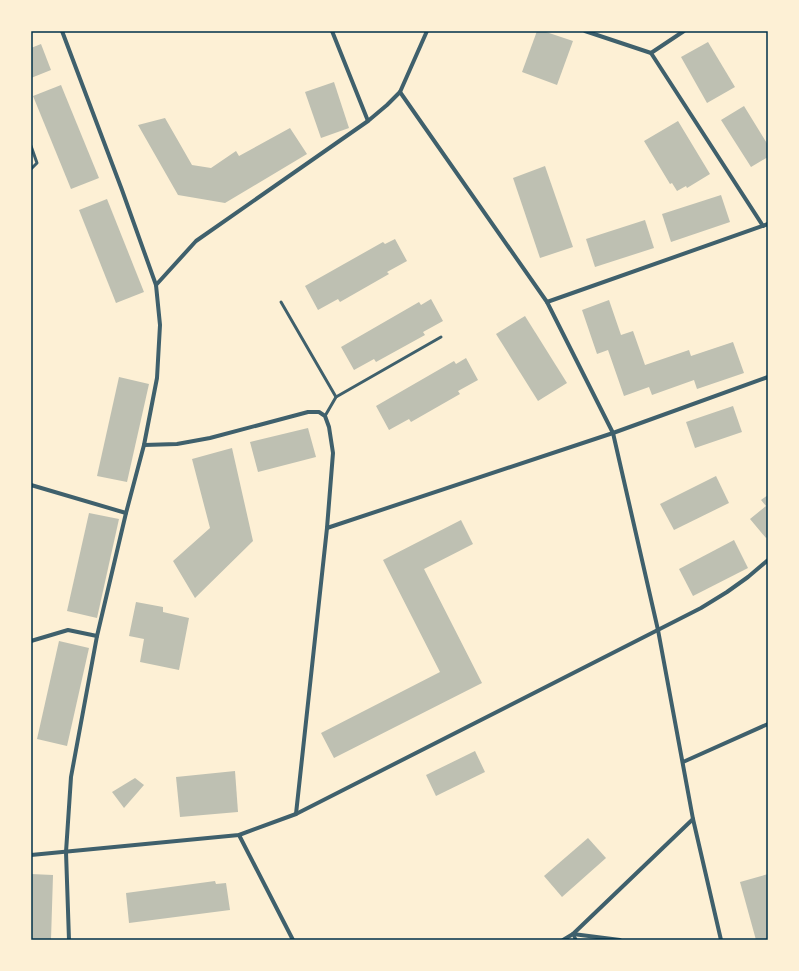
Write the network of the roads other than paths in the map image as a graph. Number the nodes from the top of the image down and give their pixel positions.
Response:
1 (62, 31) edge
2 (332, 31) edge
3 (426, 31) edge
4 (585, 31) edge
5 (684, 31) edge
6 (651, 53) junction
7 (400, 92) junction
8 (368, 121) junction
9 (31, 146) edge
10 (31, 168) edge
11 (768, 224) edge
12 (763, 226) junction
13 (156, 285) junction
14 (281, 302) dead end
15 (547, 302) junction
16 (441, 337) dead end
17 (768, 377) edge
18 (336, 397) junction
19 (325, 416) junction
20 (613, 433) junction
21 (144, 445) junction
22 (31, 485) edge
23 (126, 513) junction
24 (327, 528) junction
25 (768, 560) edge
26 (658, 630) junction
27 (97, 636) junction
28 (31, 642) edge
29 (768, 724) edge
30 (683, 762) junction
31 (296, 814) junction
32 (693, 819) junction
33 (239, 835) junction
34 (66, 852) junction
35 (31, 855) edge
36 (573, 934) junction
37 (69, 940) edge
38 (293, 940) edge
39 (563, 940) edge
40 (576, 940) edge
41 (620, 940) edge
42 (721, 940) edge

1 - 13 street
2 - 8 street
3 - 7 street
4 - 6 street
5 - 6 street
6 - 12 street
7 - 8 street
7 - 15 street
8 - 13 street
9 - 10 lane
11 - 12 street
12 - 15 street
13 - 21 street
14 - 18 lane
15 - 20 street
16 - 18 lane
17 - 20 street
18 - 19 lane
19 - 21 street
19 - 24 street
20 - 24 street
20 - 26 street
21 - 23 street
22 - 23 street
23 - 27 street
24 - 31 street
25 - 26 street
26 - 30 street
26 - 31 street
27 - 28 street
27 - 34 street
29 - 30 street
30 - 32 street
31 - 33 street
32 - 36 street
32 - 42 street
33 - 34 street
33 - 38 street
34 - 35 street
34 - 37 street
36 - 39 street
36 - 40 street
36 - 41 street

